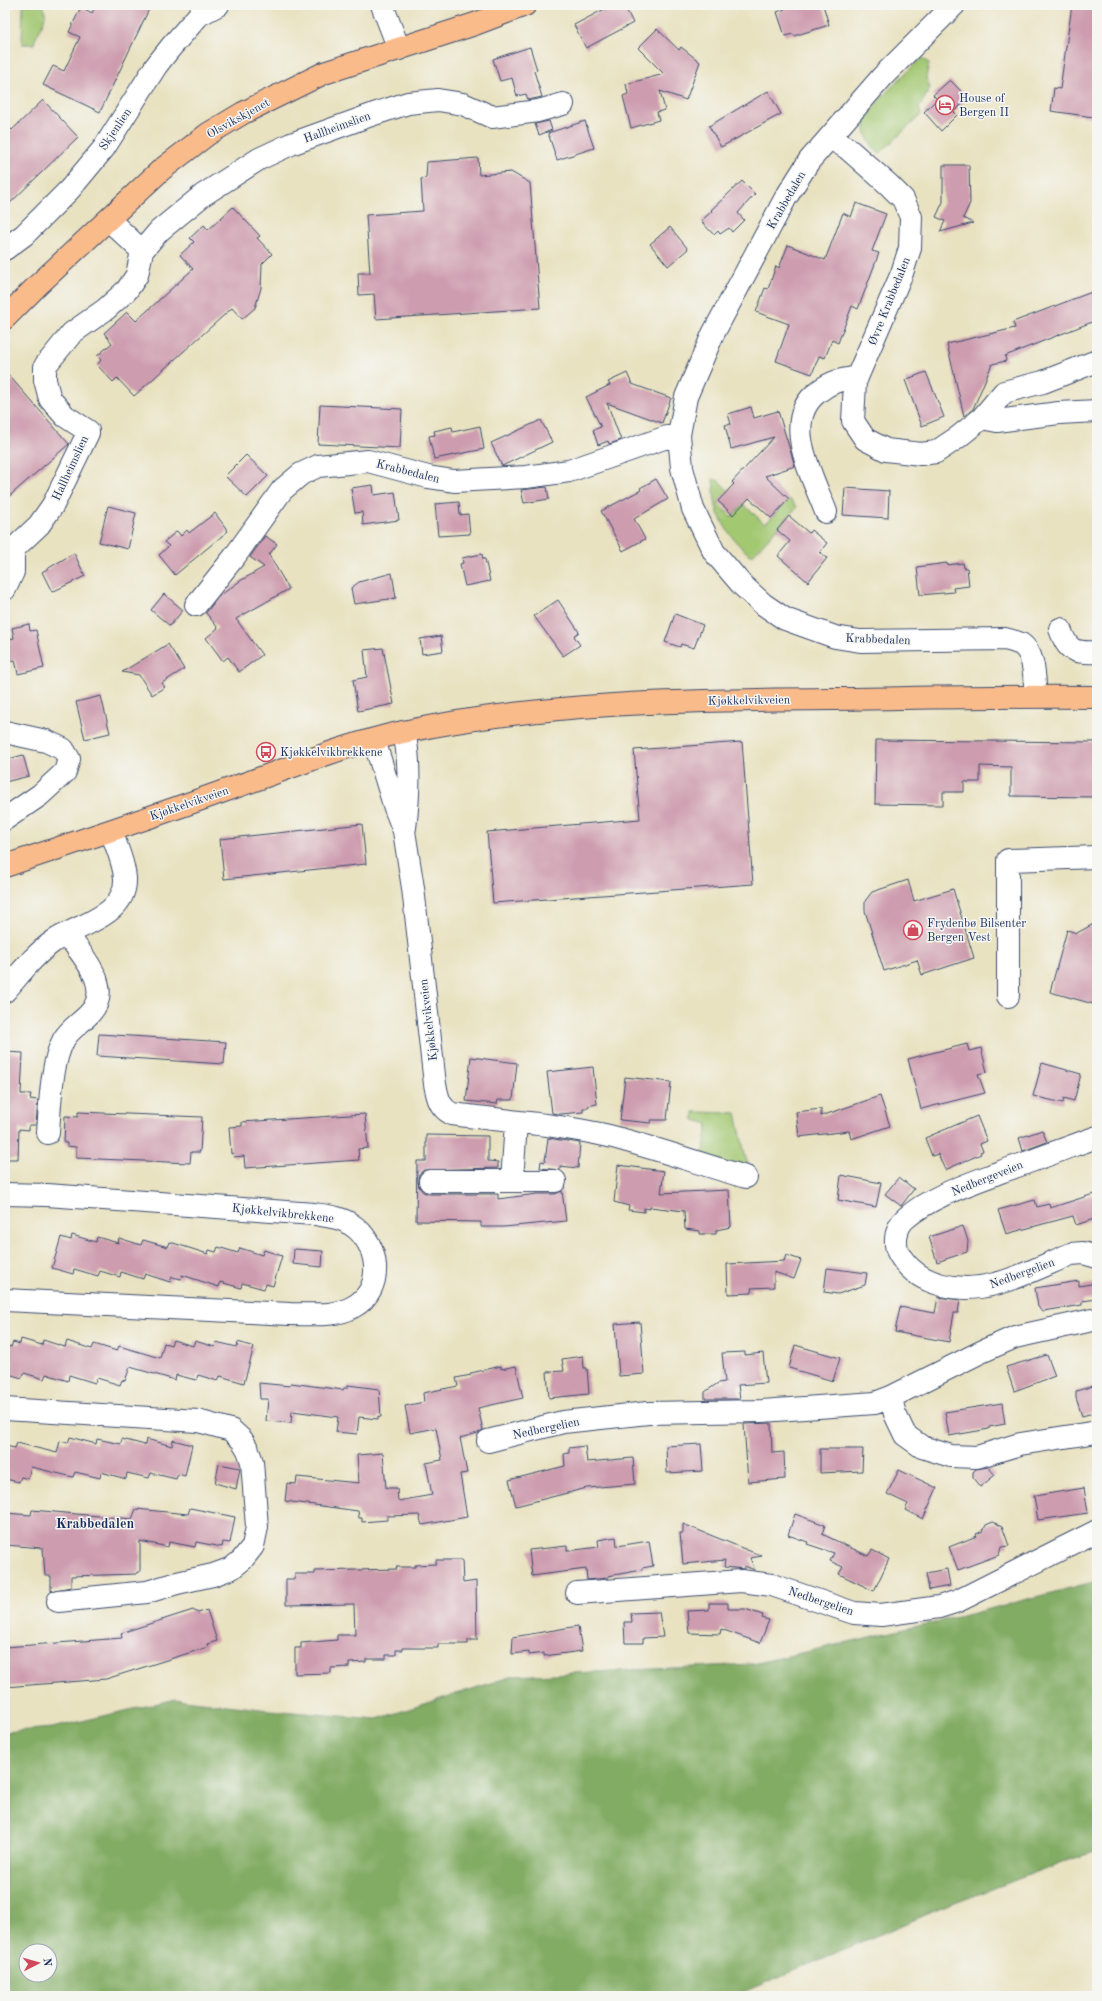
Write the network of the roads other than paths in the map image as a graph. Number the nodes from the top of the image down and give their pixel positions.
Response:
1 (218, 5) edge
2 (382, 5) edge
3 (525, 5) edge
4 (954, 5) edge
5 (399, 49) junction
6 (562, 104) dead end
7 (830, 138) junction
8 (108, 220) junction
9 (5, 249) edge
10 (142, 251) junction
11 (5, 318) edge
12 (1097, 361) edge
13 (857, 378) junction
14 (1097, 411) edge
15 (982, 418) junction
16 (679, 434) junction
17 (826, 512) dead end
18 (9, 554) edge
19 (5, 589) edge
20 (196, 605) dead end
21 (1060, 629) dead end
22 (1097, 652) edge
23 (1036, 696) junction
24 (1097, 697) edge
25 (5, 732) edge
26 (404, 732) junction
27 (374, 740) junction
28 (5, 819) edge
29 (111, 831) junction
30 (404, 831) junction
31 (1097, 857) edge
32 (5, 866) edge
33 (66, 934) junction
34 (5, 991) edge
35 (1008, 996) dead end
36 (516, 1123) junction
37 (48, 1133) dead end
38 (1097, 1137) edge
39 (746, 1177) dead end
40 (430, 1181) dead end
41 (512, 1181) junction
42 (555, 1181) dead end
43 (5, 1194) edge
44 (895, 1241) joint
45 (1097, 1257) edge
46 (5, 1300) edge
47 (1097, 1320) edge
48 (892, 1397) junction
49 (5, 1409) edge
50 (1097, 1432) edge
51 (488, 1441) dead end
52 (1097, 1531) edge
53 (577, 1593) dead end
54 (58, 1601) dead end

1 - 9 street, Skjenlien
2 - 5 street
3 - 5 main road, Olsvikskjenet
4 - 7 street, Krabbedalen
5 - 8 main road, Olsvikskjenet
6 - 10 street, Hallheimslien
7 - 13 street, Øvre Krabbedalen
7 - 16 street, Krabbedalen
8 - 10 street
8 - 11 main road, Olsvikskjenet
10 - 18 street, Hallheimslien
12 - 15 street, Øvre Krabbedalen
13 - 15 street, Øvre Krabbedalen
13 - 17 street
14 - 15 street
16 - 20 street, Krabbedalen
16 - 23 street, Krabbedalen
18 - 19 street
21 - 22 street
23 - 24 main road, Kjøkkelvikveien
23 - 26 main road, Kjøkkelvikveien
25 - 28 street
26 - 27 main road, Kjøkkelvikveien
26 - 30 street, Kjøkkelvikveien
27 - 29 main road, Kjøkkelvikveien
27 - 30 street, Kjøkkelvikveien
29 - 32 main road, Kjøkkelvikveien
29 - 33 street
30 - 36 street, Kjøkkelvikveien
31 - 35 street
33 - 34 street
33 - 37 street
36 - 39 street, Kjøkkelvikveien
36 - 41 street
38 - 44 street, Nedbergeveien
40 - 41 street
41 - 42 street
43 - 46 street, Kjøkkelvikbrekkene
44 - 45 street, Nedbergelien
47 - 48 street, Nedbergelien
48 - 50 street
48 - 51 street, Nedbergelien
49 - 54 street
52 - 53 street, Nedbergelien

